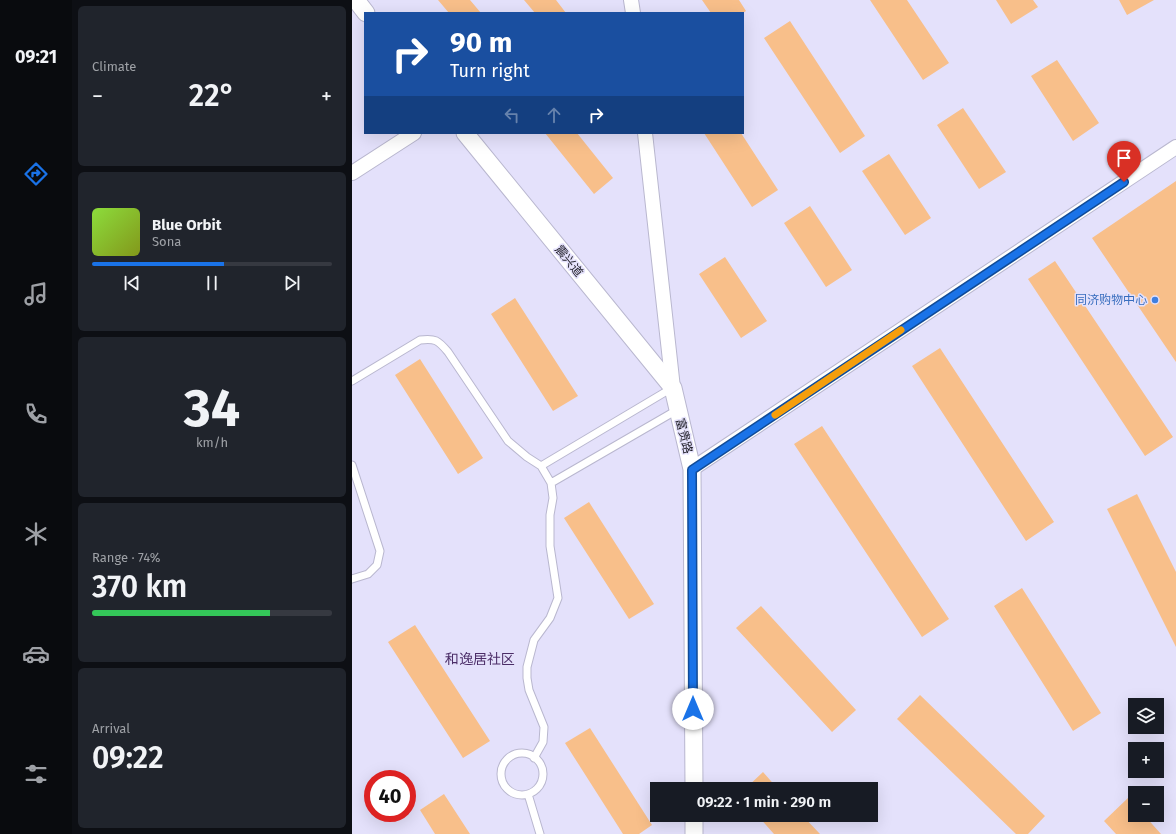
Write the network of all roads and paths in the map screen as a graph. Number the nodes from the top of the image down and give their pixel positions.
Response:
1 (356, 0) edge
2 (631, 0) edge
3 (365, 12) edge
4 (633, 12) edge
5 (412, 134) edge
6 (466, 134) edge
7 (645, 134) edge
8 (1176, 147) edge
9 (352, 173) edge
10 (352, 381) edge
11 (673, 388) junction
12 (678, 410) junction
13 (352, 466) edge
14 (541, 466) junction
15 (692, 470) junction
16 (551, 483) junction
17 (352, 579) edge
18 (534, 758) junction
19 (694, 782) edge
20 (528, 794) junction
21 (694, 822) edge
22 (540, 834) edge
23 (694, 834) edge

1 - 3 street
2 - 4 street
5 - 9 street
6 - 11 street, 震兴道
7 - 11 street, 富贵路
8 - 15 street
10 - 14 lane
11 - 12 street, 富贵路
11 - 14 lane
12 - 15 street, 富贵路
12 - 16 lane
13 - 17 lane
14 - 16 lane
15 - 19 street, 富贵路
16 - 18 lane
18 - 20 lane
18 - 20 lane
20 - 22 lane
21 - 23 street

